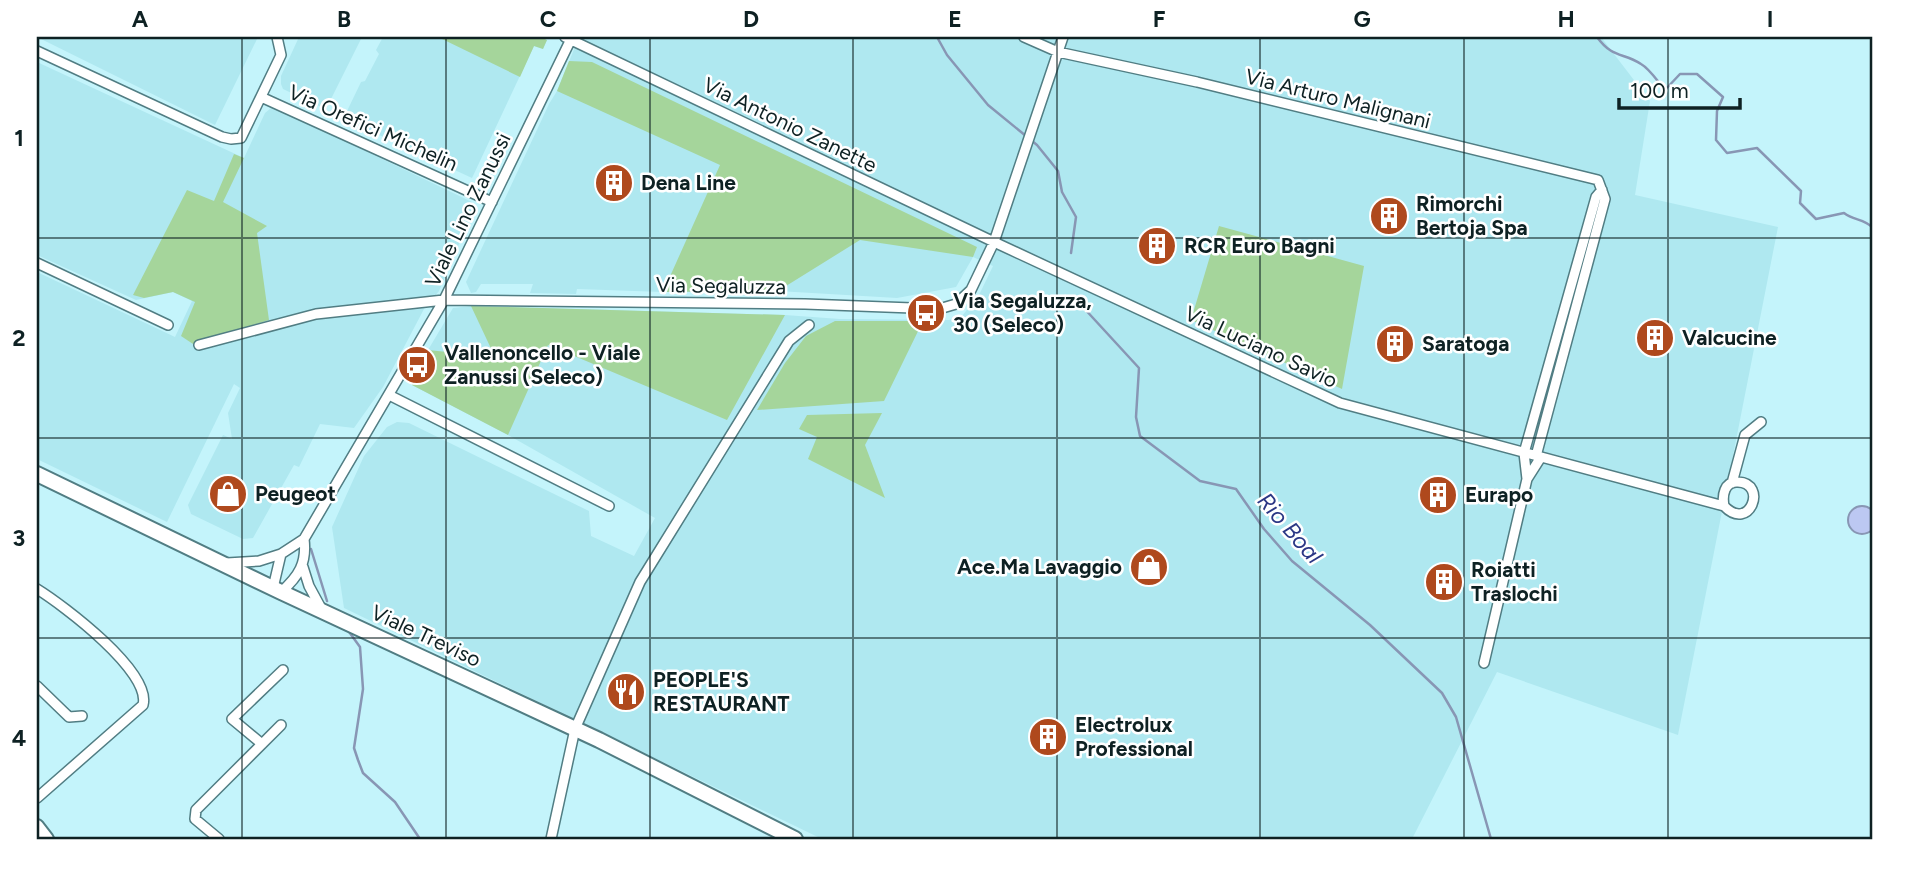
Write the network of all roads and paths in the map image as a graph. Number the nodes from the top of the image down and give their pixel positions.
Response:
1 (277, 37) edge
2 (1024, 37) edge
3 (1063, 37) edge
4 (569, 38) edge
5 (37, 51) edge
6 (1058, 52) junction
7 (261, 97) junction
8 (1602, 190) junction
9 (492, 202) junction
10 (993, 242) junction
11 (37, 263) edge
12 (444, 300) junction
13 (167, 325) dead end
14 (808, 325) dead end
15 (199, 345) dead end
16 (389, 395) junction
17 (1761, 422) dead end
18 (1524, 453) junction
19 (1539, 457) junction
20 (37, 474) edge
21 (1527, 479) junction
22 (1732, 483) junction
23 (1723, 502) junction
24 (610, 506) dead end
25 (304, 539) junction
26 (281, 554) junction
27 (222, 564) junction
28 (303, 567) junction
29 (37, 589) edge
30 (277, 590) junction
31 (323, 612) junction
32 (1484, 663) dead end
33 (283, 670) dead end
34 (38, 689) edge
35 (82, 716) dead end
36 (281, 725) dead end
37 (575, 729) junction
38 (262, 744) junction
39 (37, 798) edge
40 (37, 825) edge
41 (47, 839) edge
42 (219, 839) edge
43 (551, 839) edge
44 (795, 839) edge

1 - 7 street, Via Orefici Michelin
2 - 6 street
3 - 6 street, Via Segaluzza
4 - 9 street, Viale Lino Zanussi
4 - 10 street, Via Antonio Zanette
5 - 7 street
6 - 8 street, Via Arturo Malignani
6 - 10 street, Via Segaluzza
7 - 9 street, Via Orefici Michelin
8 - 18 street
8 - 19 street
9 - 12 street, Viale Lino Zanussi
10 - 12 street, Via Segaluzza
10 - 18 street, Via Luciano Savio
11 - 13 street
12 - 15 street, Via Segaluzza
12 - 16 street, Viale Lino Zanussi
14 - 37 street
16 - 24 street
16 - 25 street, Viale Lino Zanussi
17 - 22 street
18 - 19 street, Via Luciano Savio
18 - 21 street
19 - 21 street
19 - 23 street, Via Luciano Savio
20 - 27 main road, Viale Treviso
21 - 32 street
22 - 23 street
22 - 23 street, Via Luciano Savio
25 - 26 street, Viale Lino Zanussi
25 - 28 street, Viale Lino Zanussi
26 - 27 street, Viale Lino Zanussi
26 - 30 street
27 - 30 main road, Viale Treviso
28 - 30 street
28 - 31 street, Viale Lino Zanussi
29 - 39 street
30 - 31 main road, Viale Treviso
31 - 37 main road, Viale Treviso
33 - 38 street
34 - 35 street
36 - 38 street
37 - 43 street
37 - 44 main road, Viale Treviso
38 - 42 street
40 - 41 street

